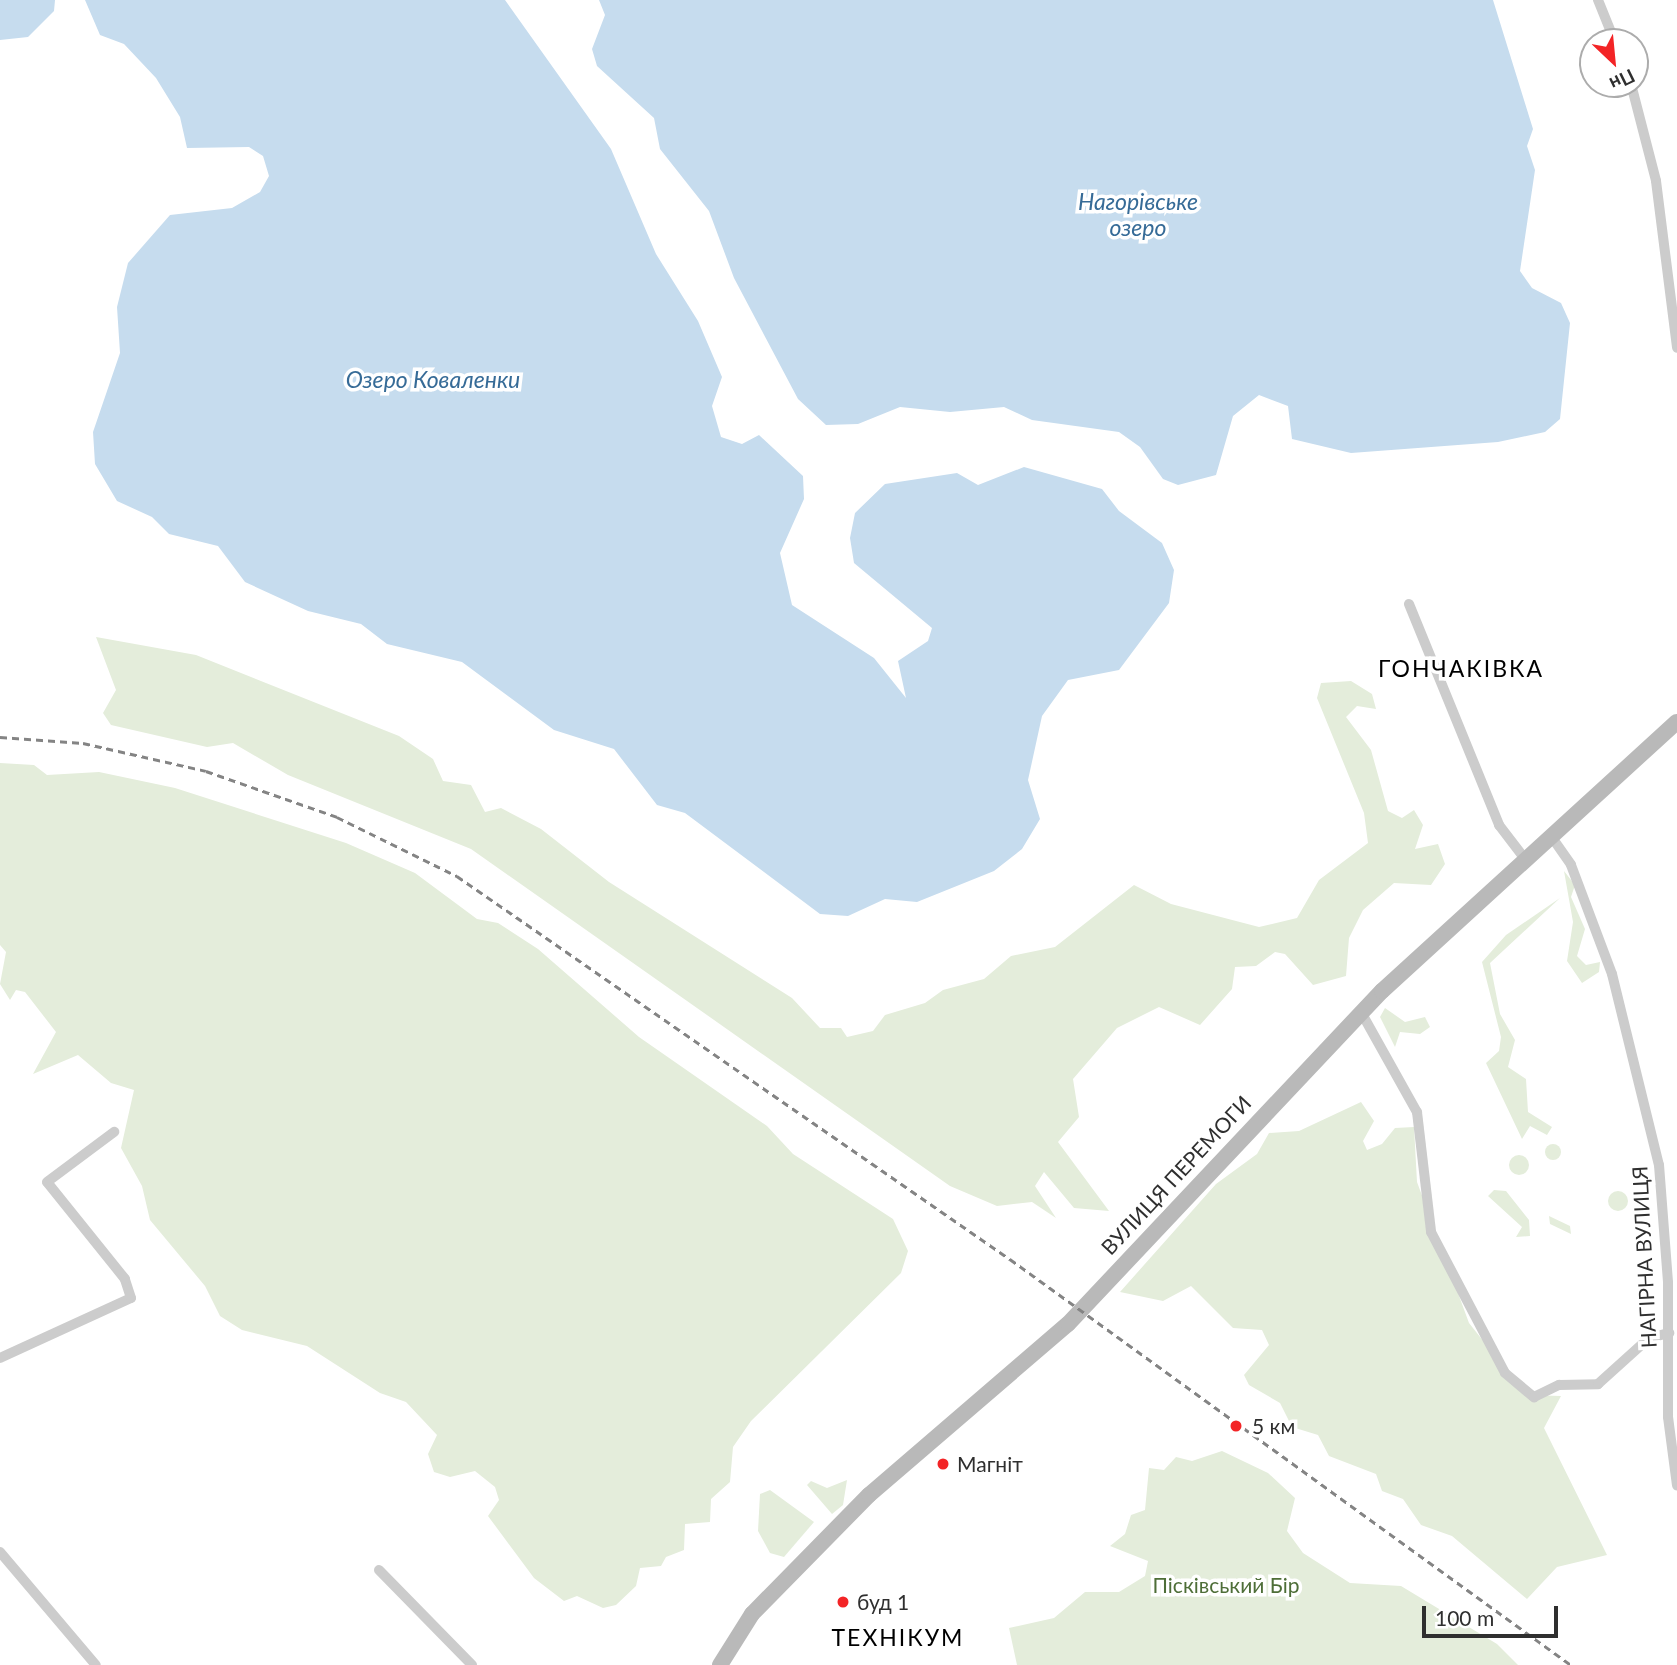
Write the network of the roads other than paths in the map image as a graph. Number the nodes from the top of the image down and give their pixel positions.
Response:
1 (1598, 0) edge
2 (1609, 28) edge
3 (1635, 98) edge
4 (1677, 348) edge
5 (1409, 604) dead end
6 (1677, 722) edge
7 (1551, 836) junction
8 (1525, 859) junction
9 (1361, 1012) junction
10 (114, 1132) dead end
11 (1669, 1333) junction
12 (0, 1358) edge
13 (1677, 1485) edge
14 (0, 1552) edge
15 (379, 1570) dead end
16 (719, 1664) edge
17 (96, 1665) edge
18 (472, 1665) edge

1 - 2 street
3 - 4 street
5 - 8 street
6 - 7 street, ВУЛИЦЯ ПЕРЕМОГИ
7 - 8 street, ВУЛИЦЯ ПЕРЕМОГИ
7 - 11 street, НАГІРНА ВУЛИЦЯ
8 - 9 street, ВУЛИЦЯ ПЕРЕМОГИ
9 - 11 street
9 - 16 street, ВУЛИЦЯ ПЕРЕМОГИ
10 - 12 street
11 - 13 street, НАГІРНА ВУЛИЦЯ
14 - 17 street
15 - 18 street

